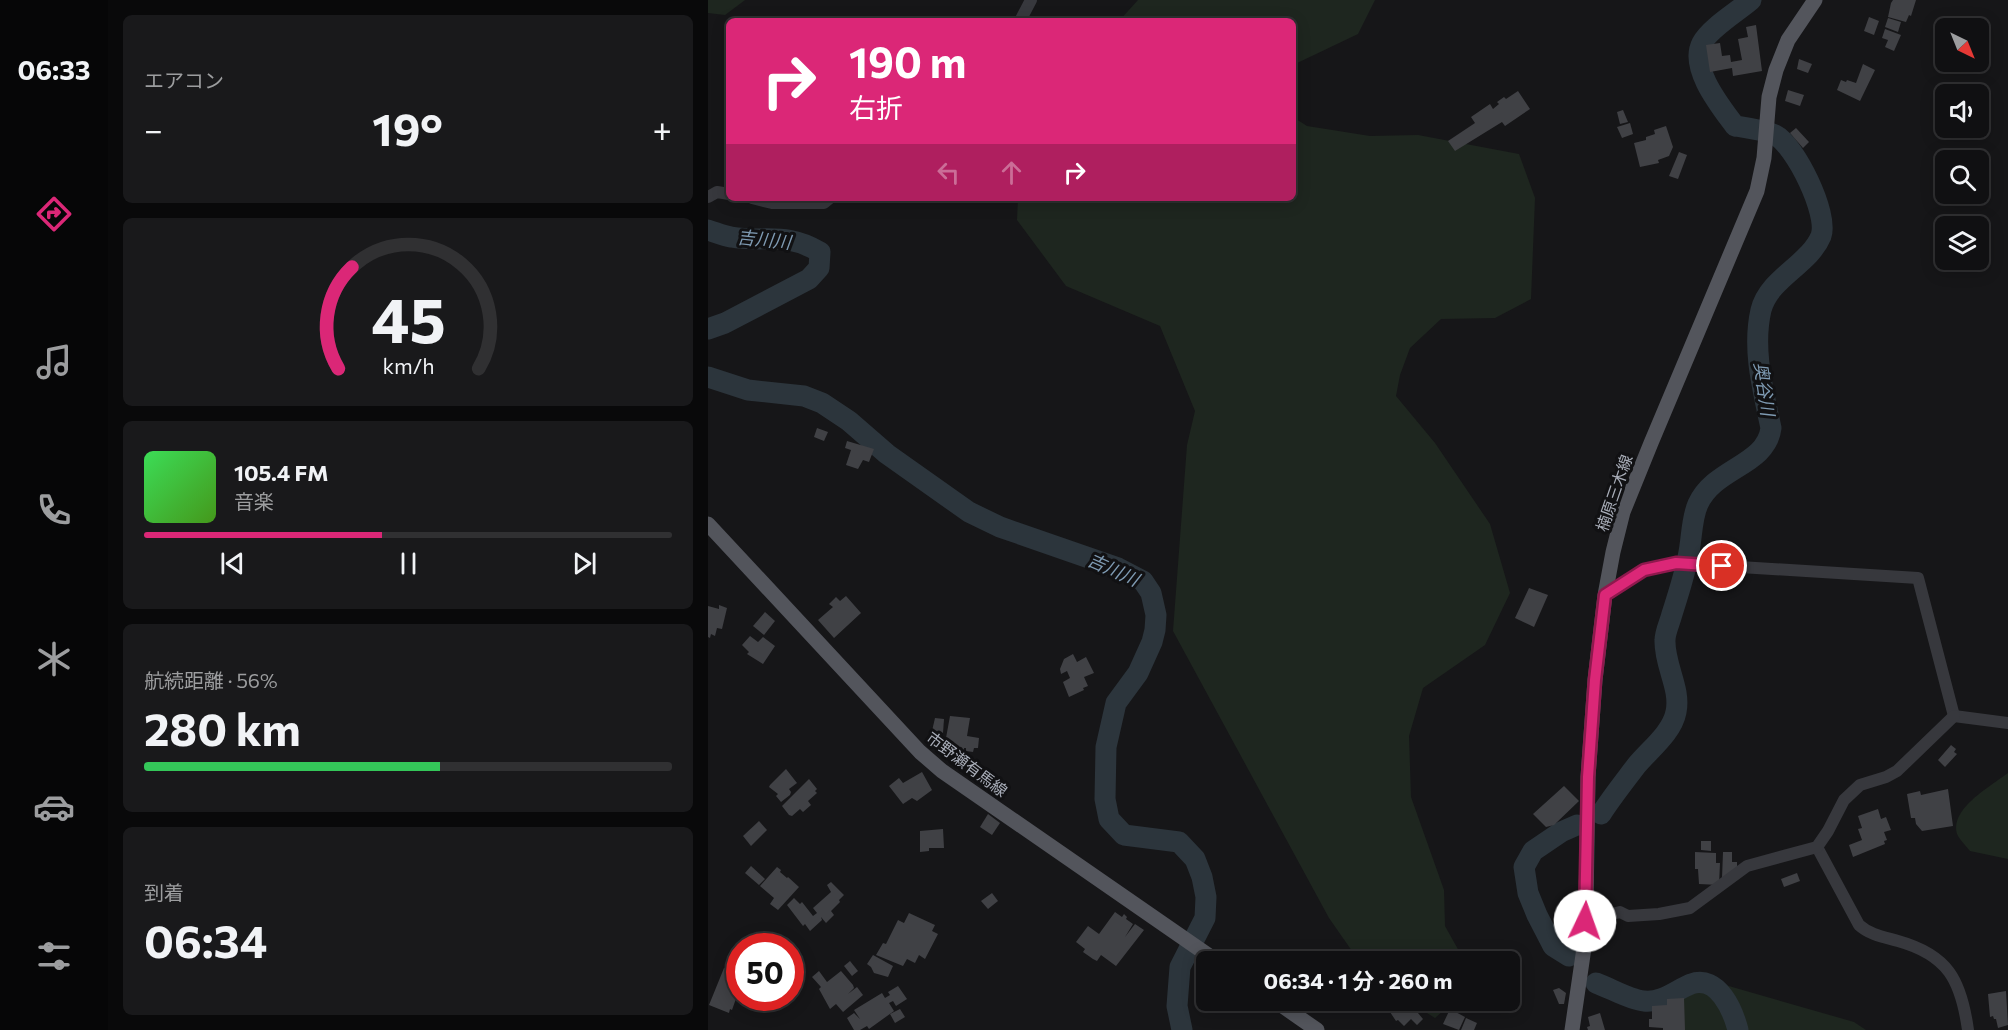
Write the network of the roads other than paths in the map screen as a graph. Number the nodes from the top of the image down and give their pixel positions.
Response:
1 (1031, 0) edge
2 (1815, 0) edge
3 (1022, 18) edge
4 (726, 194) edge
5 (708, 197) edge
6 (764, 201) edge
7 (826, 201) edge
8 (708, 524) edge
9 (1605, 595) junction
10 (1954, 716) junction
11 (2008, 723) edge
12 (1816, 847) junction
13 (1585, 921) junction
14 (1202, 951) edge
15 (1290, 1011) edge
16 (1317, 1030) edge
17 (1572, 1030) edge
18 (1968, 1030) edge

1 - 3 street
2 - 9 main road, 楠原三木線
4 - 5 street
6 - 7 street
8 - 14 main road, 市野瀬有馬線
9 - 10 street
9 - 13 main road, 楠原三木線
10 - 11 street
10 - 12 street
12 - 13 street
12 - 18 street
13 - 17 main road, 楠原三木線
15 - 16 main road

